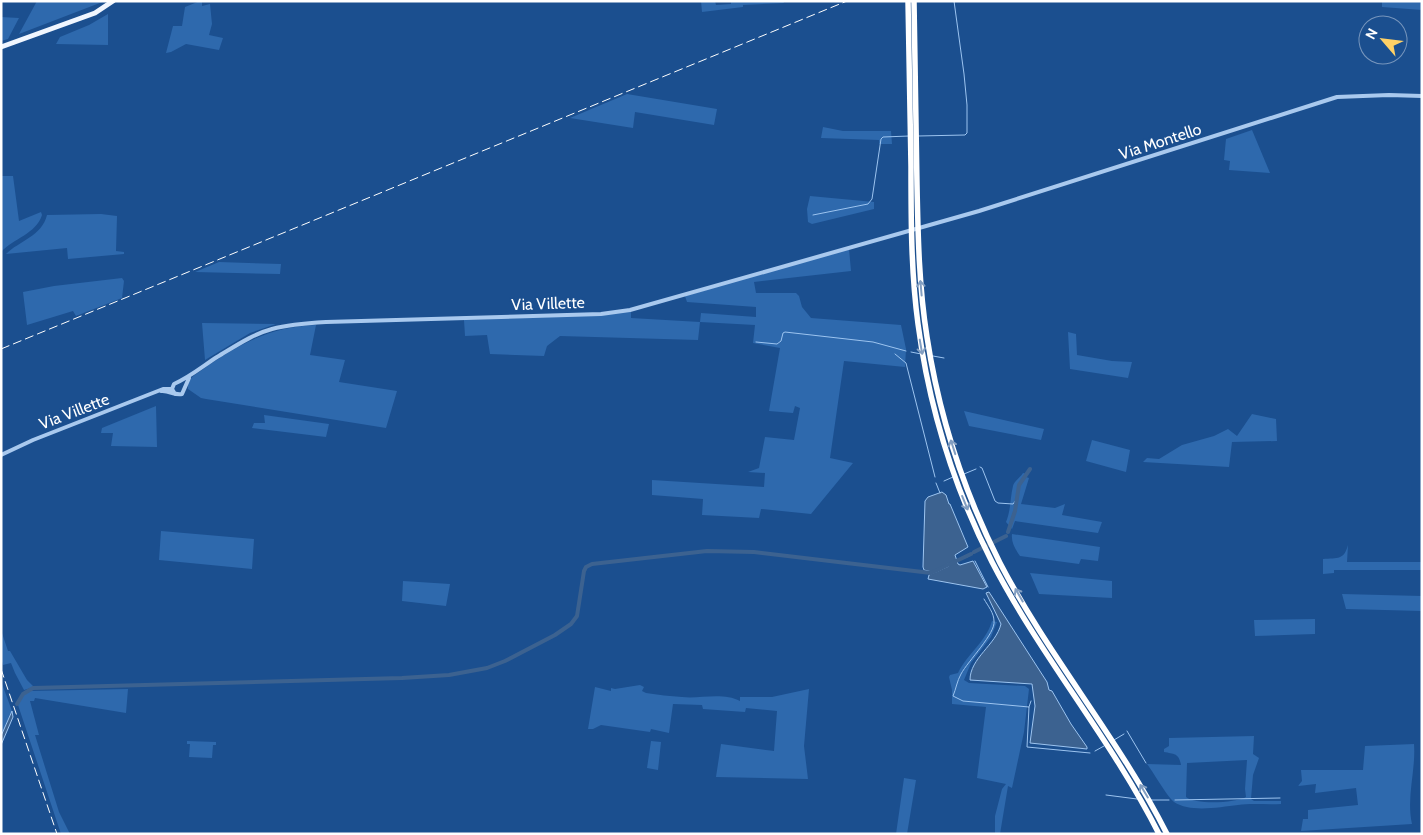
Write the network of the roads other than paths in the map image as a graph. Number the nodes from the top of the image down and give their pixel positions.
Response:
1 (113, 1) edge
2 (907, 1) edge
3 (914, 1) edge
4 (1, 47) edge
5 (1422, 96) edge
6 (908, 231) joint
7 (190, 376) junction
8 (179, 382) junction
9 (185, 386) junction
10 (172, 389) junction
11 (157, 392) junction
12 (174, 394) junction
13 (1, 455) edge
14 (1159, 834) edge
15 (1167, 834) edge

1 - 4 main road
2 -> 14 highway
15 -> 3 highway
5 - 6 street, Via Montello
6 - 7 street, Via Villette
7 - 8 street, Via Villette
7 - 9 street, Via Villette
8 - 9 street
8 - 10 street, Via Villette
9 - 12 street, Via Villette
10 - 11 street, Via Villette
10 - 12 street
11 - 12 street, Via Villette
11 - 13 street, Via Villette

